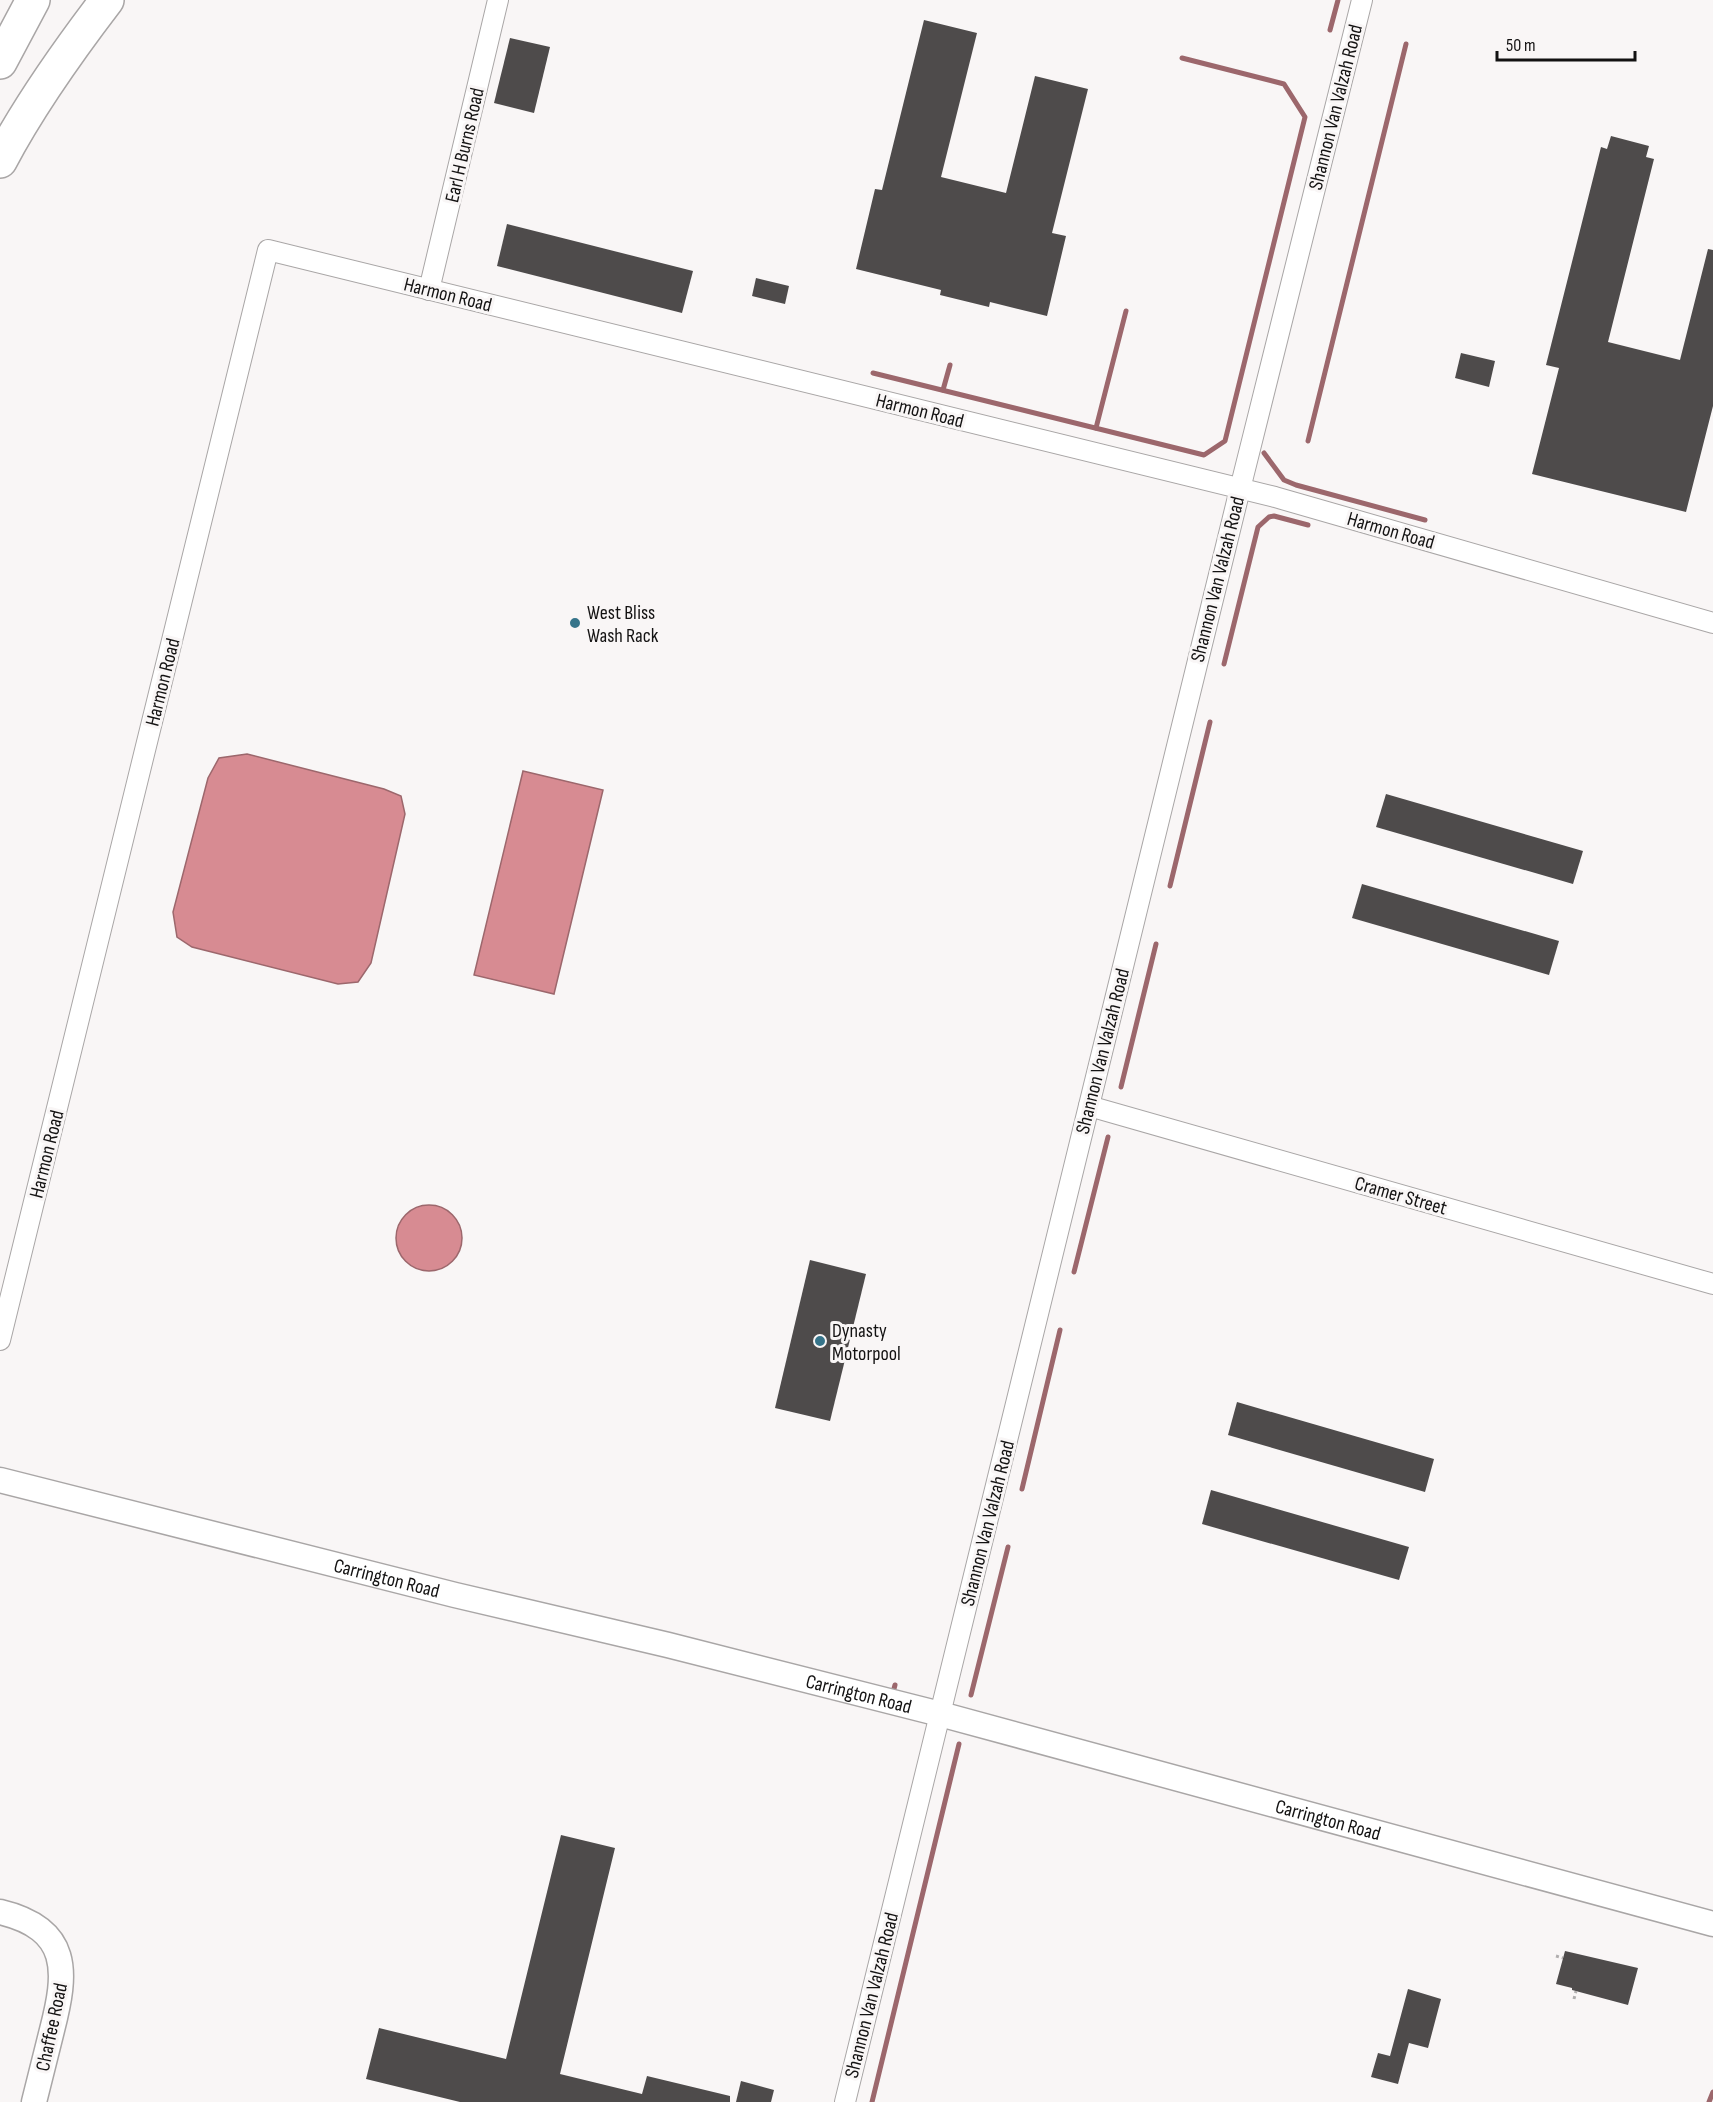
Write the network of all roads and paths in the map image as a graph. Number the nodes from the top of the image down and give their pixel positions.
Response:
1 (33, 0) edge
2 (107, 0) edge
3 (498, 0) edge
4 (1362, 0) edge
5 (0, 62) edge
6 (0, 161) edge
7 (429, 290) junction
8 (1239, 489) junction
9 (1713, 622) edge
10 (1089, 1106) junction
11 (1713, 1284) edge
12 (0, 1340) edge
13 (0, 1480) edge
14 (940, 1714) junction
15 (0, 1912) edge
16 (1713, 1924) edge
17 (1556, 1956) dead end
18 (1563, 1958) dead end
19 (1576, 1991) dead end
20 (1574, 1999) dead end
21 (34, 2102) edge
22 (845, 2102) edge

1 - 5 highway
2 - 6 highway
3 - 7 street, Earl H Burns Road
4 - 8 street, Shannon Van Valzah Road
7 - 8 street, Harmon Road
7 - 12 street, Harmon Road
8 - 9 street, Harmon Road
8 - 10 street, Shannon Van Valzah Road
10 - 11 street, Cramer Street
10 - 14 street, Shannon Van Valzah Road
13 - 14 street, Carrington Road
14 - 16 street, Carrington Road
14 - 22 street, Shannon Van Valzah Road
15 - 21 street, Chaffee Road
17 - 18 path
19 - 20 path

